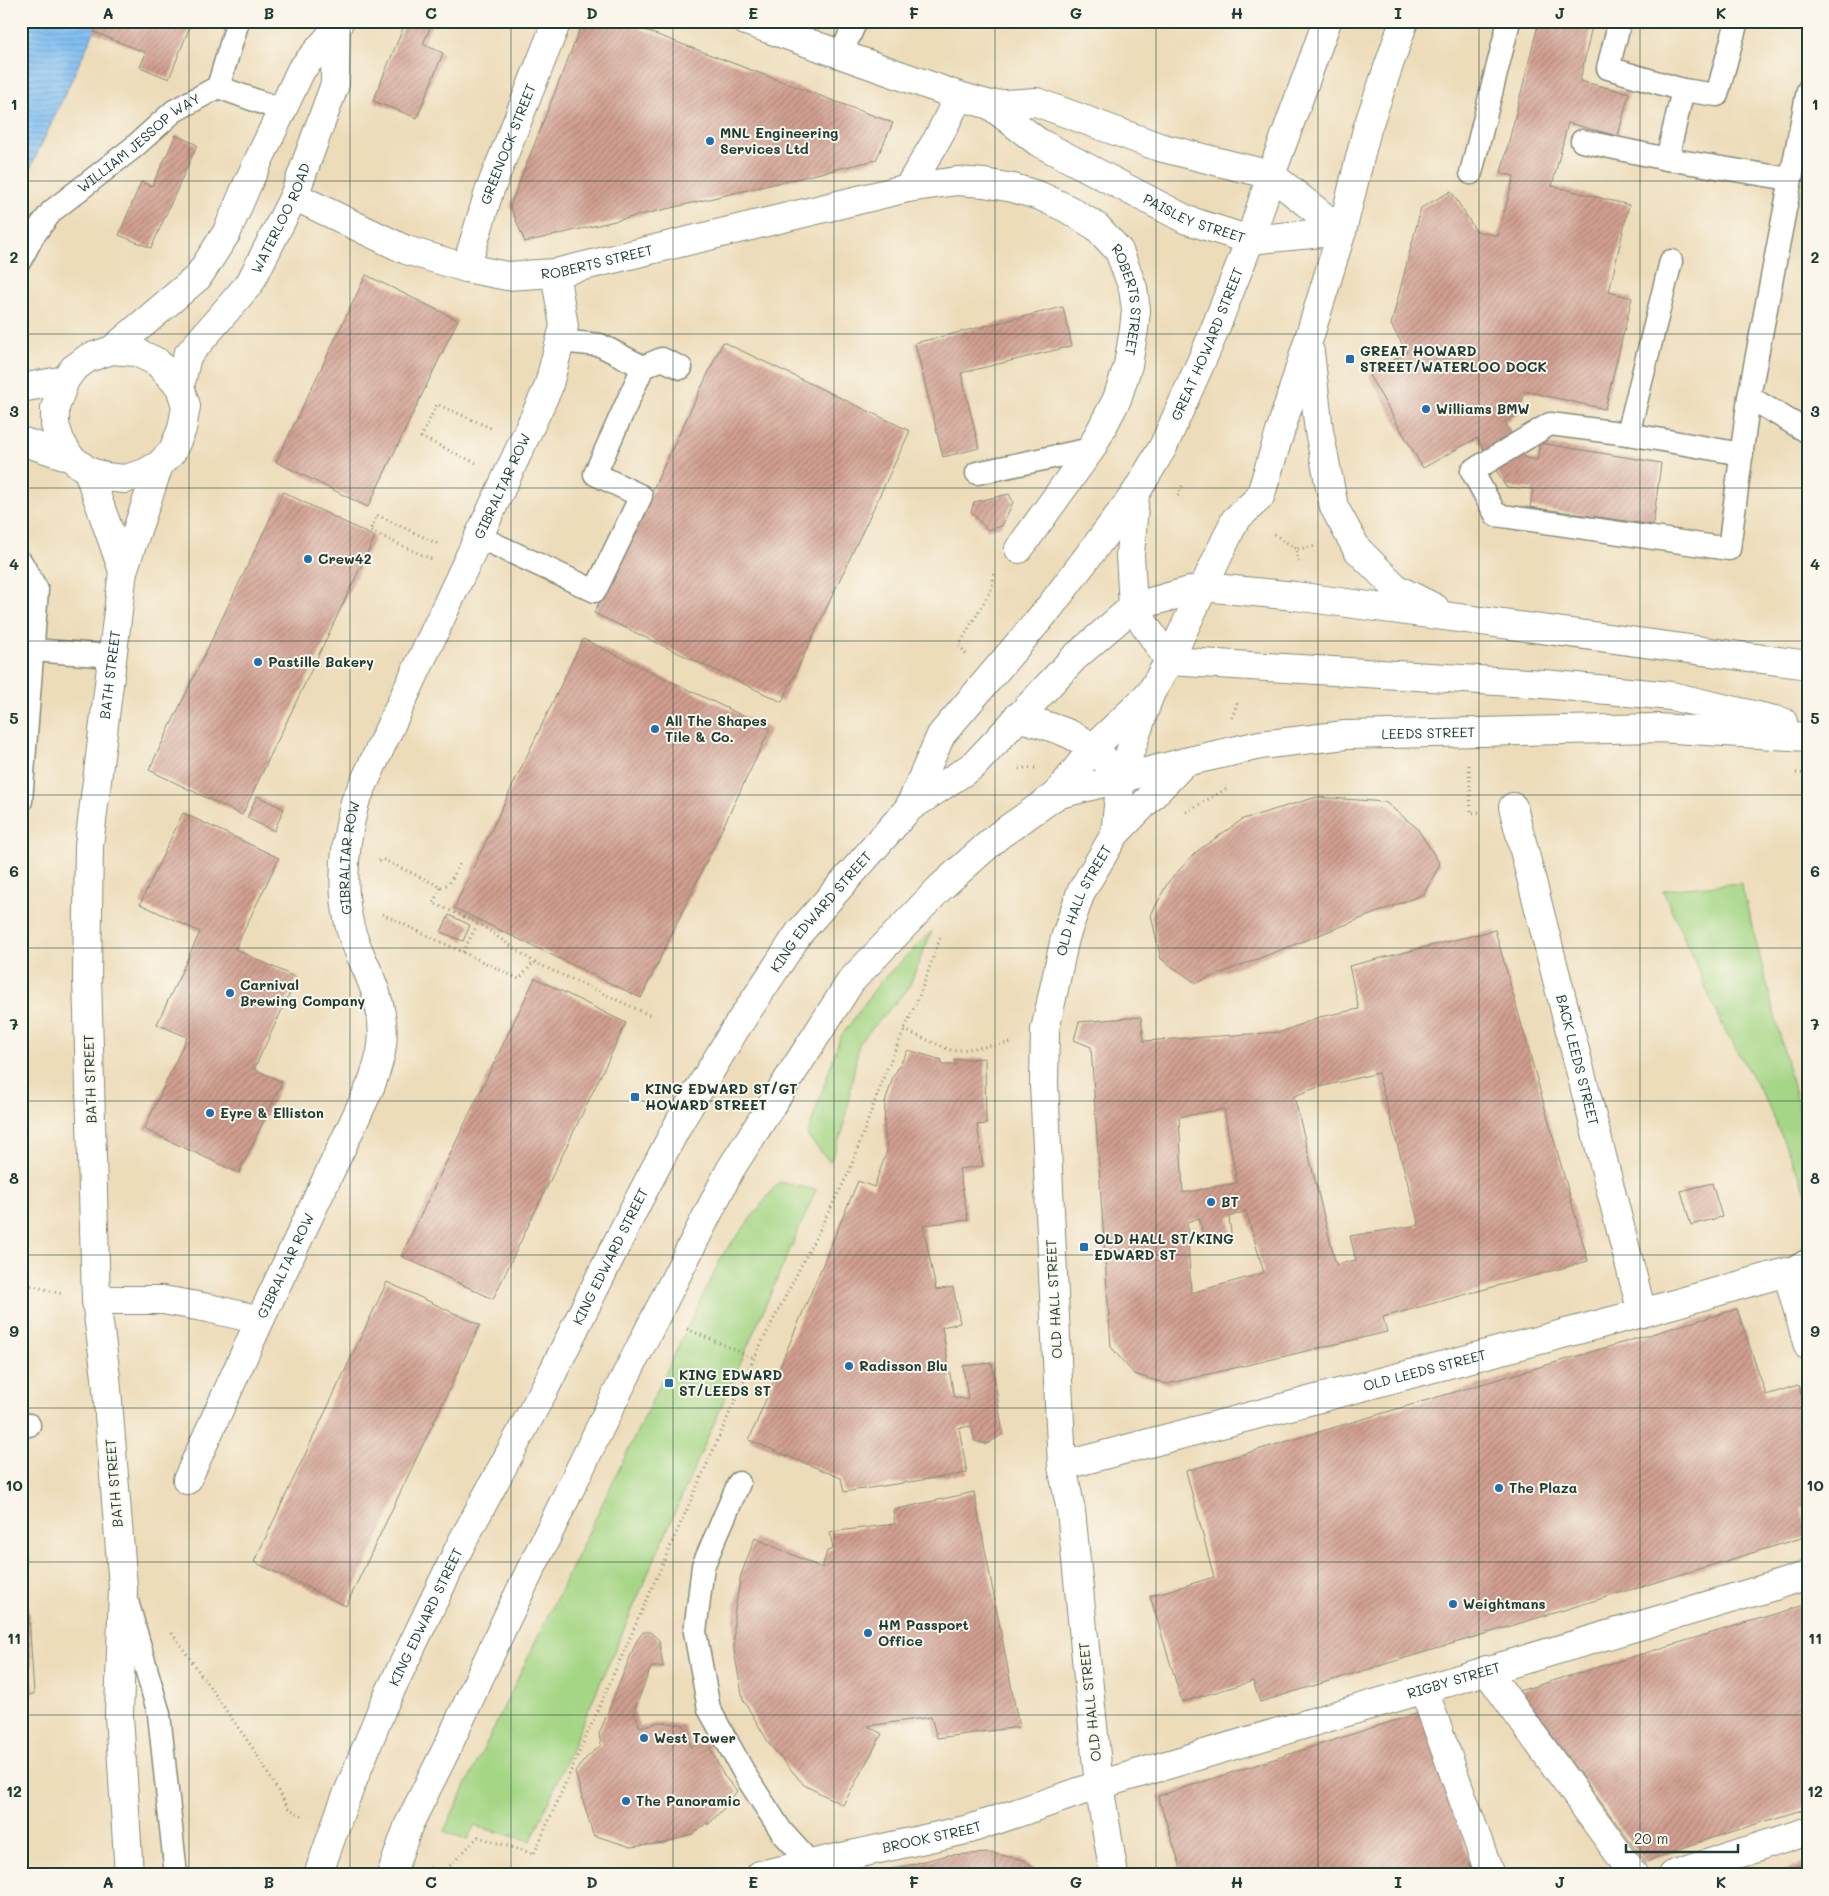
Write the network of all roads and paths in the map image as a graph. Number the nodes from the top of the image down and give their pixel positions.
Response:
1 (238, 21) edge
2 (557, 21) edge
3 (746, 21) edge
4 (856, 21) edge
5 (1327, 21) edge
6 (1404, 21) edge
7 (1509, 21) edge
8 (1620, 21) edge
9 (1737, 21) edge
10 (338, 25) edge
11 (840, 54) junction
12 (218, 87) junction
13 (1683, 90) junction
14 (1808, 90) edge
15 (959, 96) junction
16 (990, 105) junction
17 (282, 110) junction
18 (1582, 141) dead end
19 (1666, 159) junction
20 (1471, 173) dead end
21 (1271, 175) junction
22 (1790, 179) junction
23 (908, 188) junction
24 (294, 196) junction
25 (1342, 231) junction
26 (1250, 240) junction
27 (21, 259) edge
28 (1671, 261) dead end
29 (466, 268) junction
30 (555, 273) junction
31 (1308, 340) junction
32 (560, 341) junction
33 (112, 350) junction
34 (643, 367) junction
35 (681, 368) dead end
36 (65, 380) junction
37 (180, 387) junction
38 (21, 388) edge
39 (1749, 397) junction
40 (1808, 432) edge
41 (500, 433) dead end
42 (1628, 434) junction
43 (21, 441) edge
44 (1091, 449) junction
45 (1742, 454) junction
46 (79, 464) junction
47 (159, 466) junction
48 (484, 467) dead end
49 (977, 473) dead end
50 (1135, 494) junction
51 (1274, 534) dead end
52 (479, 537) junction
53 (1319, 546) dead end
54 (445, 547) dead end
55 (1019, 549) dead end
56 (1296, 549) junction
57 (21, 562) edge
58 (438, 563) dead end
59 (1299, 568) dead end
60 (997, 569) dead end
61 (123, 571) junction
62 (1204, 587) junction
63 (1133, 607) junction
64 (1452, 617) junction
65 (33, 650) junction
66 (112, 656) junction
67 (969, 659) dead end
68 (1169, 661) junction
69 (1808, 665) edge
70 (1150, 694) junction
71 (1017, 717) junction
72 (1808, 728) edge
73 (1808, 736) edge
74 (1094, 747) junction
75 (1185, 762) junction
76 (1014, 768) dead end
77 (1038, 768) dead end
78 (1788, 772) dead end
79 (1808, 774) edge
80 (1121, 778) junction
81 (1227, 788) dead end
82 (1056, 795) junction
83 (21, 802) edge
84 (1513, 807) dead end
85 (909, 808) junction
86 (1179, 815) dead end
87 (1115, 834) junction
88 (376, 863) dead end
89 (460, 863) dead end
90 (441, 887) junction
91 (376, 912) dead end
92 (478, 923) junction
93 (942, 932) dead end
94 (463, 952) junction
95 (534, 962) junction
96 (652, 1016) dead end
97 (904, 1030) junction
98 (1012, 1043) dead end
99 (1797, 1266) edge
100 (21, 1284) edge
101 (69, 1296) dead end
102 (96, 1300) junction
103 (1642, 1313) junction
104 (656, 1316) junction
105 (260, 1320) junction
106 (1808, 1346) edge
107 (754, 1358) junction
108 (1062, 1466) junction
109 (187, 1480) dead end
110 (740, 1483) dead end
111 (1808, 1575) edge
112 (123, 1588) junction
113 (172, 1633) dead end
114 (1486, 1670) junction
115 (1424, 1690) junction
116 (1099, 1785) junction
117 (305, 1816) dead end
118 (1808, 1831) edge
119 (812, 1864) junction
120 (443, 1873) dead end
121 (129, 1875) edge
122 (176, 1875) edge
123 (318, 1875) edge
124 (391, 1875) edge
125 (760, 1875) edge
126 (1114, 1875) edge
127 (1490, 1875) edge
128 (1634, 1875) edge
129 (1673, 1875) edge

1 - 12 lane
2 - 29 main road, GREENOCK STREET
3 - 11 main road, PAISLEY STREET
4 - 11 lane
5 - 21 main road, GREAT HOWARD STREET
6 - 25 main road
7 - 20 lane
8 - 13 lane
9 - 13 lane
10 - 17 main road, WATERLOO ROAD
10 - 24 main road, WATERLOO ROAD
11 - 15 main road, PAISLEY STREET
12 - 17 lane
12 - 27 lane, WILLIAM JESSOP WAY
13 - 19 lane
14 - 22 lane
15 - 16 main road, PAISLEY STREET
15 - 23 main road
16 - 21 main road, PAISLEY STREET
16 - 26 main road, PAISLEY STREET
17 - 33 main road, WATERLOO ROAD
18 - 19 lane
19 - 22 lane
21 - 25 main road, PAISLEY STREET
21 - 26 main road, GREAT HOWARD STREET
22 - 39 lane
23 - 30 main road, ROBERTS STREET
23 - 44 main road, ROBERTS STREET
24 - 29 main road, ROBERTS STREET
24 - 37 main road, WATERLOO ROAD
25 - 26 main road, PAISLEY STREET
25 - 31 main road
26 - 50 main road, GREAT HOWARD STREET
28 - 42 lane
29 - 30 main road, ROBERTS STREET
30 - 32 main road, GIBRALTAR ROW
31 - 62 main road
31 - 64 main road
32 - 34 lane
32 - 52 main road, GIBRALTAR ROW
33 - 36 main road
33 - 37 main road
34 - 35 lane
34 - 52 lane
36 - 38 main road
36 - 46 main road
37 - 47 main road
39 - 40 lane
39 - 45 lane
41 - 48 path
42 - 45 lane
42 - 45 lane
43 - 46 main road
44 - 49 lane
44 - 55 main road, ROBERTS STREET
46 - 47 main road
46 - 61 main road, BATH STREET
47 - 61 main road, BATH STREET
50 - 63 main road, GREAT HOWARD STREET
50 - 85 main road
51 - 56 path
52 - 105 main road, GIBRALTAR ROW
53 - 56 path
54 - 58 path
56 - 59 path
57 - 65 lane
60 - 67 path
61 - 66 main road, BATH STREET
62 - 63 main road, KING EDWARD STREET
62 - 64 main road
62 - 68 main road
63 - 68 main road
63 - 71 main road, KING EDWARD STREET
64 - 69 main road
65 - 66 lane
65 - 83 lane
66 - 102 main road, BATH STREET
68 - 70 main road
68 - 72 main road
70 - 74 main road
70 - 80 main road
71 - 74 main road
71 - 85 main road, KING EDWARD STREET
73 - 75 main road, LEEDS STREET
74 - 80 main road
74 - 82 main road
75 - 80 main road, LEEDS STREET
75 - 87 main road, OLD HALL STREET
76 - 77 path
78 - 79 path
80 - 82 main road, LEEDS STREET
80 - 87 main road
81 - 86 path
82 - 104 main road
84 - 103 main road, BACK LEEDS STREET
85 - 123 main road, KING EDWARD STREET
87 - 108 main road, OLD HALL STREET
88 - 90 path
89 - 90 path
90 - 92 path
91 - 94 path
92 - 94 path
92 - 95 path
93 - 97 path
94 - 95 path
95 - 96 path
97 - 98 path
97 - 107 path
99 - 103 main road, OLD LEEDS STREET
99 - 106 main road
100 - 101 path
102 - 105 main road, GIBRALTAR ROW
102 - 112 main road, BATH STREET
103 - 108 main road, OLD LEEDS STREET
104 - 107 path
104 - 124 main road
105 - 109 main road
107 - 120 path
108 - 116 main road, OLD HALL STREET
110 - 119 lane
111 - 114 main road, RIGBY STREET
112 - 121 main road, BATH STREET
112 - 122 lane, BATH STREET
113 - 117 path
114 - 115 main road, RIGBY STREET
114 - 128 main road
115 - 116 main road, RIGBY STREET
115 - 127 main road
116 - 119 main road, BROOK STREET
116 - 126 main road, OLD HALL STREET
118 - 129 main road
119 - 125 main road, BROOK STREET

